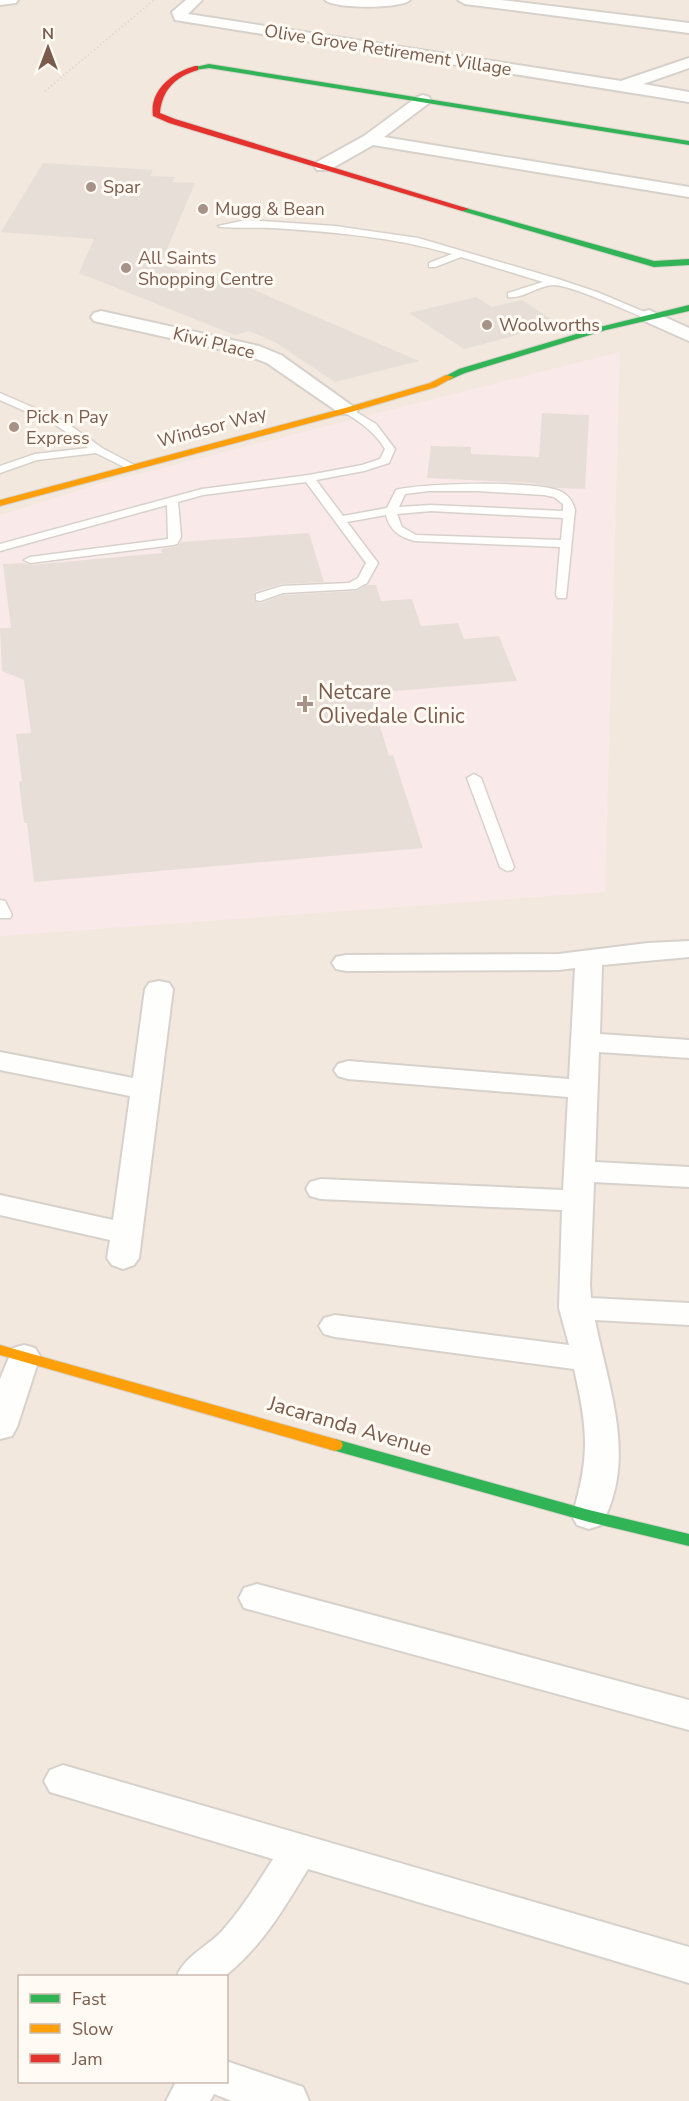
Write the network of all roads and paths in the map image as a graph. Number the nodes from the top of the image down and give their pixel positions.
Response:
1 (11, 0) edge
2 (154, 0) edge
3 (195, 0) edge
4 (332, 0) edge
5 (403, 0) edge
6 (465, 0) edge
7 (0, 1) edge
8 (664, 26) junction
9 (689, 28) edge
10 (689, 52) edge
11 (689, 63) edge
12 (622, 86) junction
13 (45, 91) dead end
14 (689, 97) edge
15 (423, 100) junction
16 (370, 140) junction
17 (689, 143) edge
18 (323, 166) junction
19 (689, 192) edge
20 (223, 226) dead end
21 (461, 254) junction
22 (689, 262) edge
23 (432, 265) dead end
24 (555, 281) junction
25 (511, 295) dead end
26 (689, 308) edge
27 (101, 317) dead end
28 (649, 324) junction
29 (680, 324) edge
30 (689, 335) edge
31 (516, 369) dead end
32 (433, 385) junction
33 (0, 396) edge
34 (348, 410) junction
35 (98, 450) junction
36 (132, 467) junction
37 (0, 470) edge
38 (309, 478) junction
39 (172, 499) junction
40 (0, 503) edge
41 (391, 511) junction
42 (568, 514) junction
43 (339, 520) junction
44 (566, 544) junction
45 (0, 548) edge
46 (30, 560) dead end
47 (562, 595) dead end
48 (260, 597) dead end
49 (474, 778) dead end
50 (507, 867) dead end
51 (689, 949) edge
52 (589, 959) junction
53 (346, 963) dead end
54 (159, 989) dead end
55 (586, 1042) junction
56 (689, 1049) edge
57 (0, 1060) edge
58 (348, 1070) dead end
59 (584, 1089) junction
60 (146, 1090) junction
61 (689, 1177) edge
62 (579, 1186) junction
63 (321, 1189) dead end
64 (0, 1205) edge
65 (575, 1308) junction
66 (689, 1314) edge
67 (335, 1326) dead end
68 (12, 1353) edge
69 (586, 1359) junction
70 (0, 1427) edge
71 (588, 1516) junction
72 (689, 1540) edge
73 (257, 1598) dead end
74 (689, 1715) edge
75 (63, 1781) dead end
76 (298, 1852) junction
77 (689, 1965) edge
78 (198, 1975) edge
79 (228, 2081) edge
80 (198, 2083) edge
81 (187, 2101) edge
82 (288, 2101) edge

1 - 7 street
2 - 13 path
3 - 12 street, Olive Grove Retirement Village
4 - 5 street, Olive Grove Retirement Village
6 - 8 street
8 - 9 street
8 - 10 street
11 - 12 street, Olive Grove Retirement Village
12 - 14 street, Olive Grove Retirement Village
15 - 16 street
15 - 17 street
15 - 18 street
16 - 18 street
16 - 19 street
18 - 22 street
20 - 21 lane
21 - 23 lane
21 - 24 lane
24 - 25 lane
24 - 28 lane
26 - 28 street, Windsor Way
27 - 34 street, Kiwi Place
28 - 29 street
28 - 32 street, Windsor Way
29 - 30 street
31 - 32 street, Windsor Way
32 - 34 street, Windsor Way
33 - 35 lane
34 - 36 street, Windsor Way
34 - 38 lane
35 - 36 lane
35 - 37 lane
36 - 40 street, Windsor Way
38 - 39 lane
38 - 43 lane
39 - 45 lane
39 - 46 lane
41 - 42 lane
41 - 42 lane
41 - 43 lane
41 - 44 lane
42 - 44 lane
43 - 48 lane
44 - 47 lane
49 - 50 lane
51 - 52 street
52 - 53 street
52 - 55 street
54 - 60 street
55 - 56 street
55 - 59 street
57 - 60 street
58 - 59 street
59 - 62 street
60 - 64 street
61 - 62 street
62 - 63 street
62 - 65 street
65 - 66 street
65 - 69 street
67 - 69 street
68 - 70 street
68 - 71 street, Jacaranda Avenue
69 - 71 street
71 - 72 street, Jacaranda Avenue
73 - 74 street
75 - 76 street
76 - 77 street
76 - 78 street
79 - 82 street
80 - 81 street

